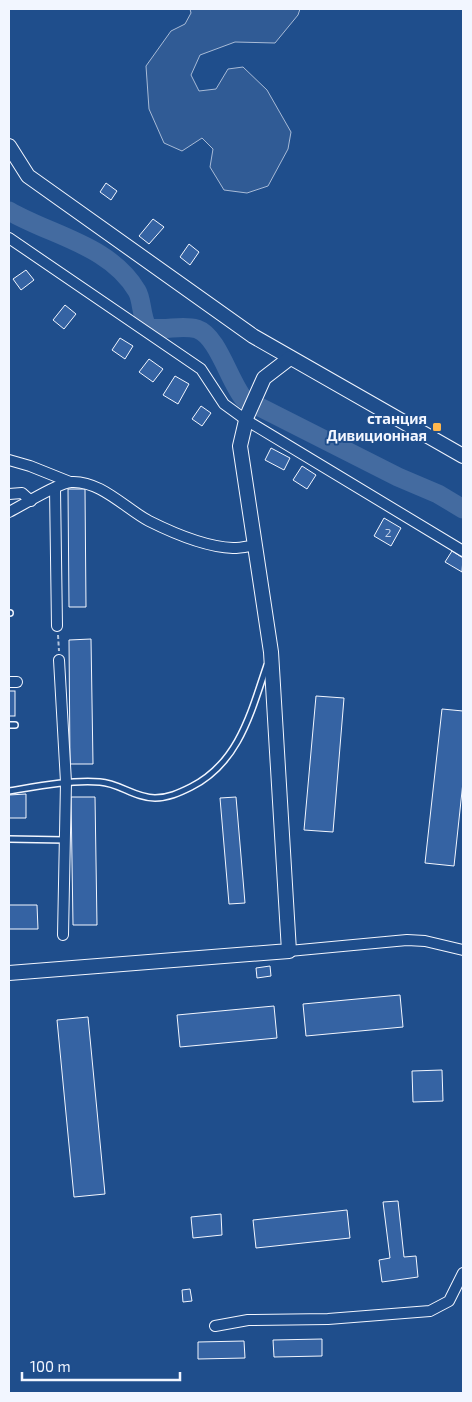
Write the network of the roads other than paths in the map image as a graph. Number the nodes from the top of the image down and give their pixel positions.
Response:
1 (10, 150) edge
2 (9, 238) edge
3 (290, 358) junction
4 (246, 420) junction
5 (463, 456) edge
6 (9, 460) edge
7 (70, 482) junction
8 (55, 489) junction
9 (9, 494) edge
10 (31, 501) junction
11 (9, 512) edge
12 (256, 545) junction
13 (463, 551) edge
14 (57, 626) road end
15 (271, 652) junction
16 (59, 660) road end
17 (15, 725) dead end
18 (9, 726) edge
19 (66, 782) junction
20 (9, 791) edge
21 (9, 839) edge
22 (65, 840) junction
23 (62, 935) dead end
24 (463, 950) edge
25 (289, 951) junction
26 (9, 973) edge
27 (463, 1273) edge
28 (215, 1326) dead end

1 - 3 street
2 - 4 street
3 - 4 street
3 - 5 street
4 - 12 street
4 - 13 street
6 - 7 street
7 - 8 street
7 - 12 street
8 - 10 street
8 - 14 street
9 - 10 street
10 - 11 street
12 - 15 street
15 - 19 lane
15 - 25 street
16 - 19 street
17 - 18 lane
19 - 20 lane
19 - 22 street
21 - 22 lane
22 - 23 street
24 - 25 street
25 - 26 street
27 - 28 street

